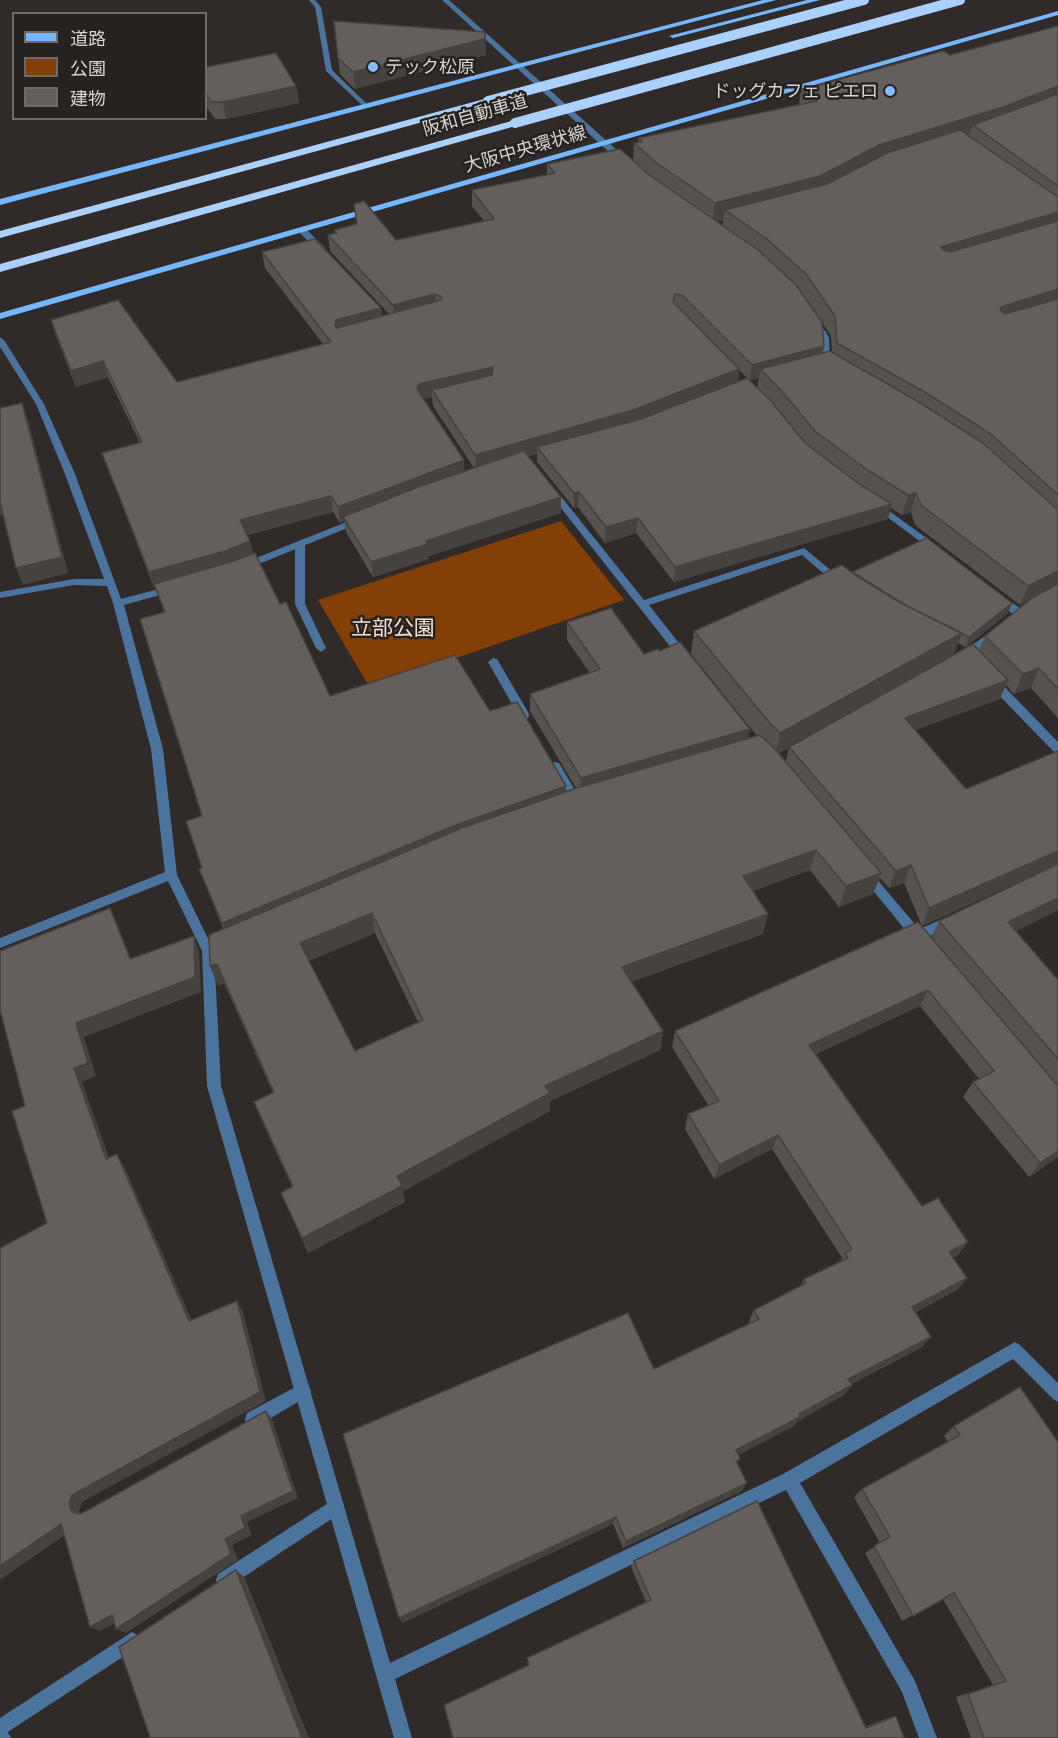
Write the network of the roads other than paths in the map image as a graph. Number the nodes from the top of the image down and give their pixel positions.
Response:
1 (312, 0) edge
2 (445, 0) edge
3 (772, 0) edge
4 (816, 0) edge
5 (864, 0) edge
6 (960, 0) edge
7 (1058, 13) edge
8 (520, 66) junction
9 (366, 106) junction
10 (605, 143) junction
11 (627, 164) edge
12 (0, 202) edge
13 (302, 230) junction
14 (0, 235) edge
15 (328, 258) edge
16 (0, 268) edge
17 (808, 313) edge
18 (0, 316) edge
19 (0, 340) edge
20 (826, 365) junction
21 (815, 368) edge
22 (837, 371) edge
23 (542, 478) edge
24 (869, 500) edge
25 (374, 515) edge
26 (300, 544) junction
27 (940, 552) edge
28 (233, 571) edge
29 (108, 583) junction
30 (175, 587) edge
31 (846, 587) edge
32 (985, 587) edge
33 (0, 595) edge
34 (118, 603) junction
35 (642, 604) junction
36 (321, 648) dead end
37 (493, 662) dead end
38 (693, 667) edge
39 (528, 722) edge
40 (1058, 748) edge
41 (546, 752) edge
42 (576, 802) edge
43 (857, 863) edge
44 (171, 875) junction
45 (959, 916) edge
46 (917, 936) junction
47 (0, 943) edge
48 (932, 953) edge
49 (303, 1391) junction
50 (1058, 1394) edge
51 (242, 1425) edge
52 (789, 1480) junction
53 (336, 1506) junction
54 (208, 1591) edge
55 (149, 1630) edge
56 (385, 1674) junction
57 (0, 1728) edge
58 (403, 1738) edge
59 (928, 1738) edge

1 - 9 street
2 - 8 street
3 - 8 main road
4 - 8 main road
5 - 14 highway, 阪和自動車道, bridge
6 - 16 highway, 阪和自動車道, bridge
7 - 10 main road, 大阪中央環状線
8 - 9 main road
8 - 10 street
9 - 12 main road
10 - 11 street
10 - 13 main road, 大阪中央環状線
13 - 15 street
13 - 18 main road, 大阪中央環状線
17 - 20 street
19 - 29 street
20 - 21 street
20 - 22 street
23 - 35 street
24 - 27 street
25 - 26 street
26 - 28 street
26 - 36 street
29 - 33 street
29 - 34 street
30 - 34 street
31 - 35 street
32 - 40 street
34 - 44 street
35 - 38 street
37 - 39 street
41 - 42 street
43 - 46 street
44 - 47 street
44 - 49 street
45 - 46 street
46 - 48 street
49 - 51 street
49 - 53 street
50 - 52 street
52 - 56 street
52 - 59 street
53 - 54 street
53 - 56 street
55 - 57 street
56 - 58 street

